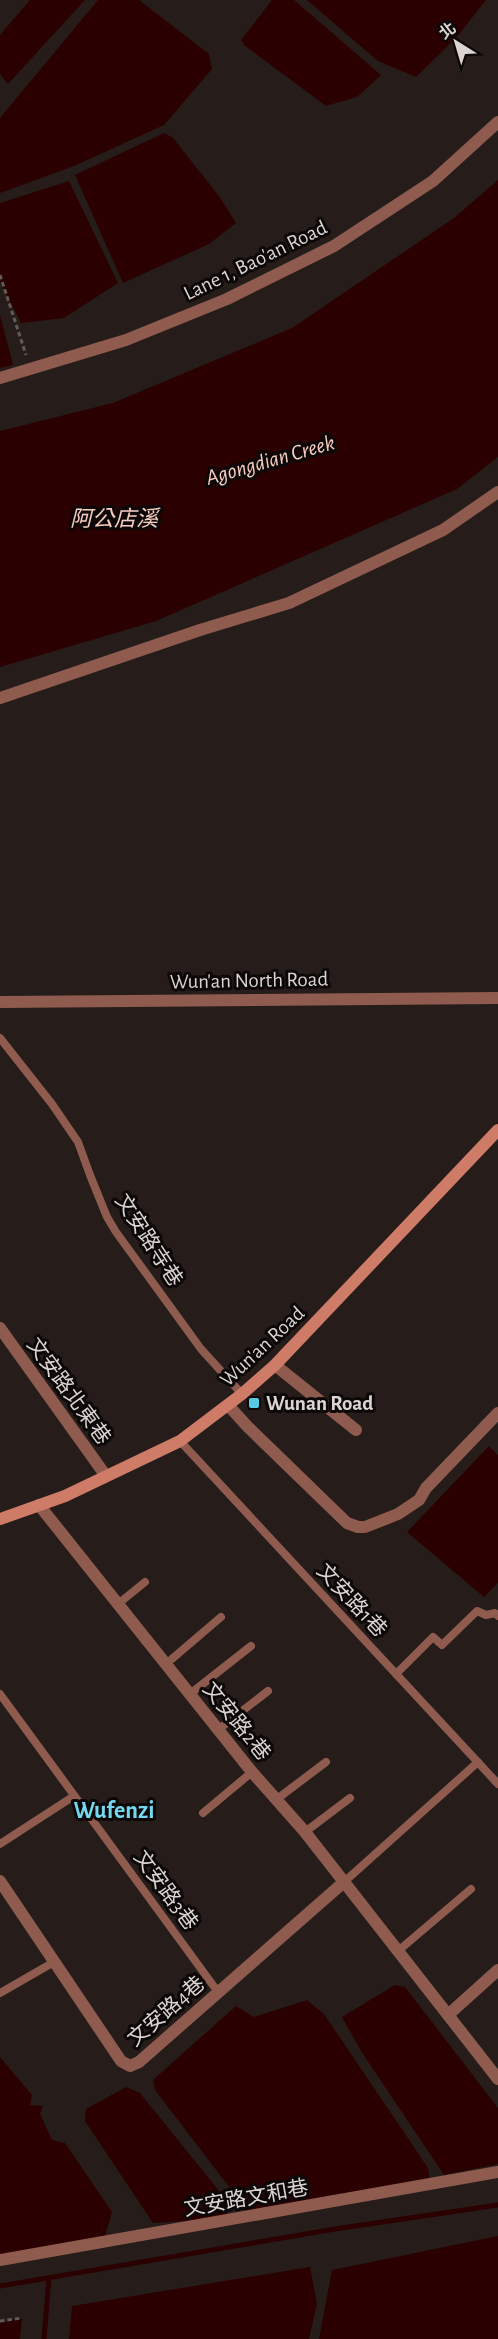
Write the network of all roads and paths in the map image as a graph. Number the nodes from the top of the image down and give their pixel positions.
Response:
1 (498, 122) edge
2 (0, 275) edge
3 (31, 368) junction
4 (0, 378) edge
5 (498, 492) edge
6 (0, 698) edge
7 (498, 998) edge
8 (0, 1002) edge
9 (0, 1038) edge
10 (498, 1130) edge
11 (0, 1328) edge
12 (275, 1365) junction
13 (242, 1394) junction
14 (228, 1405) junction
15 (498, 1413) edge
16 (356, 1430) dead end
17 (180, 1441) junction
18 (106, 1476) junction
19 (39, 1505) junction
20 (0, 1519) edge
21 (145, 1581) dead end
22 (118, 1604) junction
23 (498, 1616) edge
24 (221, 1617) dead end
25 (251, 1646) dead end
26 (166, 1664) junction
27 (396, 1674) junction
28 (268, 1691) dead end
29 (0, 1694) edge
30 (190, 1694) junction
31 (219, 1729) junction
32 (326, 1761) dead end
33 (478, 1762) junction
34 (252, 1772) junction
35 (498, 1784) edge
36 (74, 1796) junction
37 (350, 1798) dead end
38 (277, 1799) junction
39 (203, 1813) dead end
40 (305, 1833) junction
41 (0, 1844) edge
42 (0, 1881) edge
43 (344, 1882) junction
44 (471, 1889) dead end
45 (401, 1956) junction
46 (54, 1962) junction
47 (498, 1970) edge
48 (218, 1992) junction
49 (0, 1993) edge
50 (448, 2014) junction
51 (498, 2079) edge
52 (498, 2172) edge
53 (0, 2260) edge
54 (22, 2318) dead end
55 (0, 2321) edge

1 - 3 street, Lane 1, Bao'an Road
2 - 3 path
3 - 4 street, Lane 1, Bao'an Road
5 - 6 street
7 - 8 street, Wun'an North Road
9 - 13 lane, 文安路寺巷
10 - 12 street, Wun'an Road
11 - 18 street, 文安路北東巷
12 - 13 street, Wun'an Road
12 - 16 street
13 - 14 street, Wun'an Road
14 - 15 street
14 - 17 street, Wun'an Road
17 - 18 street, Wun'an Road
17 - 27 lane, 文安路1巷
18 - 19 street, Wun'an Road
19 - 20 street, Wun'an Road
19 - 22 street, 文安路2巷
21 - 22 lane
22 - 26 street, 文安路2巷
23 - 27 lane
24 - 26 lane
25 - 30 lane
26 - 30 street, 文安路2巷
27 - 33 lane, 文安路1巷
28 - 31 lane
29 - 36 lane, 文安路3巷
30 - 31 street, 文安路2巷
31 - 34 street, 文安路2巷
32 - 38 lane
33 - 35 lane, 文安路1巷
33 - 43 lane
34 - 38 street, 文安路2巷
34 - 39 lane
36 - 41 lane
36 - 48 lane, 文安路3巷
37 - 40 lane
38 - 40 street, 文安路2巷
40 - 43 street, 文安路2巷
42 - 46 street, 文安路4巷
43 - 45 street, 文安路2巷
43 - 48 street, 文安路4巷
44 - 45 lane
45 - 50 street, 文安路2巷
46 - 48 street, 文安路4巷
46 - 49 lane
47 - 50 street
50 - 51 street, 文安路2巷
52 - 53 street, 文安路文和巷
54 - 55 path

